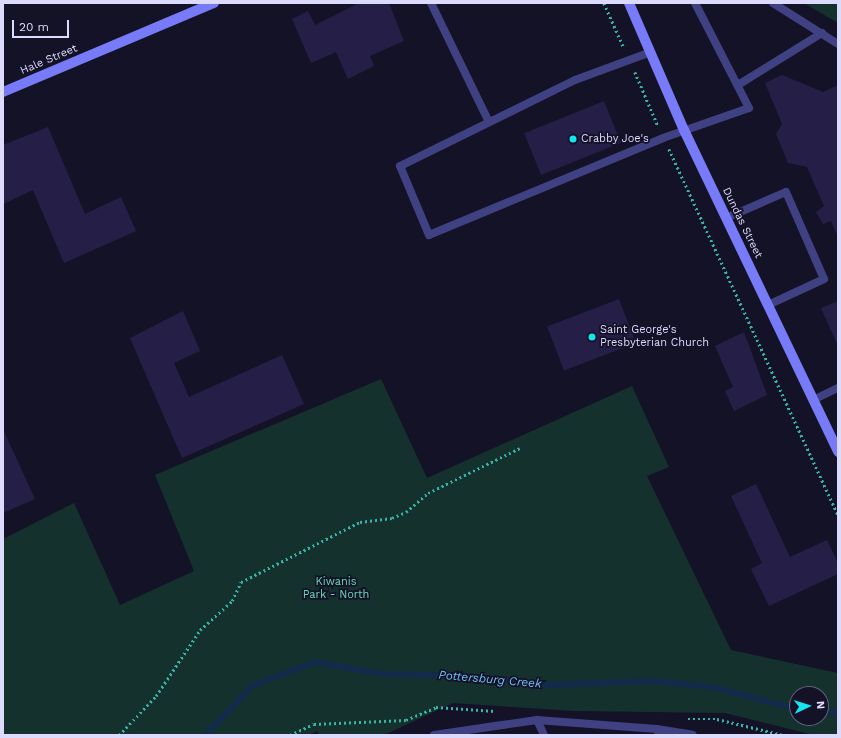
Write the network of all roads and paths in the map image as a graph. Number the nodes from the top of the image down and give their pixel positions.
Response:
1 (214, 3) edge
2 (431, 3) edge
3 (604, 3) edge
4 (629, 3) edge
5 (695, 3) edge
6 (773, 3) edge
7 (822, 34) junction
8 (838, 44) edge
9 (651, 52) junction
10 (630, 60) junction
11 (738, 85) junction
12 (3, 92) edge
13 (489, 122) junction
14 (684, 130) junction
15 (663, 138) junction
16 (726, 218) junction
17 (768, 306) junction
18 (838, 388) edge
19 (813, 400) junction
20 (520, 448) dead end
21 (838, 452) edge
22 (838, 515) edge
23 (537, 720) junction
24 (658, 732) edge
25 (119, 735) edge
26 (434, 735) edge
27 (544, 735) edge
28 (693, 735) edge

1 - 12 main road, Hale Street
2 - 13 lane
3 - 10 path
4 - 9 main road, Dundas Street
5 - 11 lane
6 - 7 lane
7 - 8 lane
7 - 11 lane
9 - 10 lane
9 - 14 main road, Dundas Street
10 - 13 lane
10 - 15 path
11 - 14 lane
13 - 15 lane
14 - 15 lane
14 - 16 main road, Dundas Street
15 - 22 path
16 - 17 main road, Dundas Street
16 - 17 lane
17 - 19 main road, Dundas Street
18 - 19 lane
19 - 21 main road, Dundas Street
20 - 25 path
23 - 24 lane
23 - 26 lane
23 - 27 lane
24 - 28 lane

